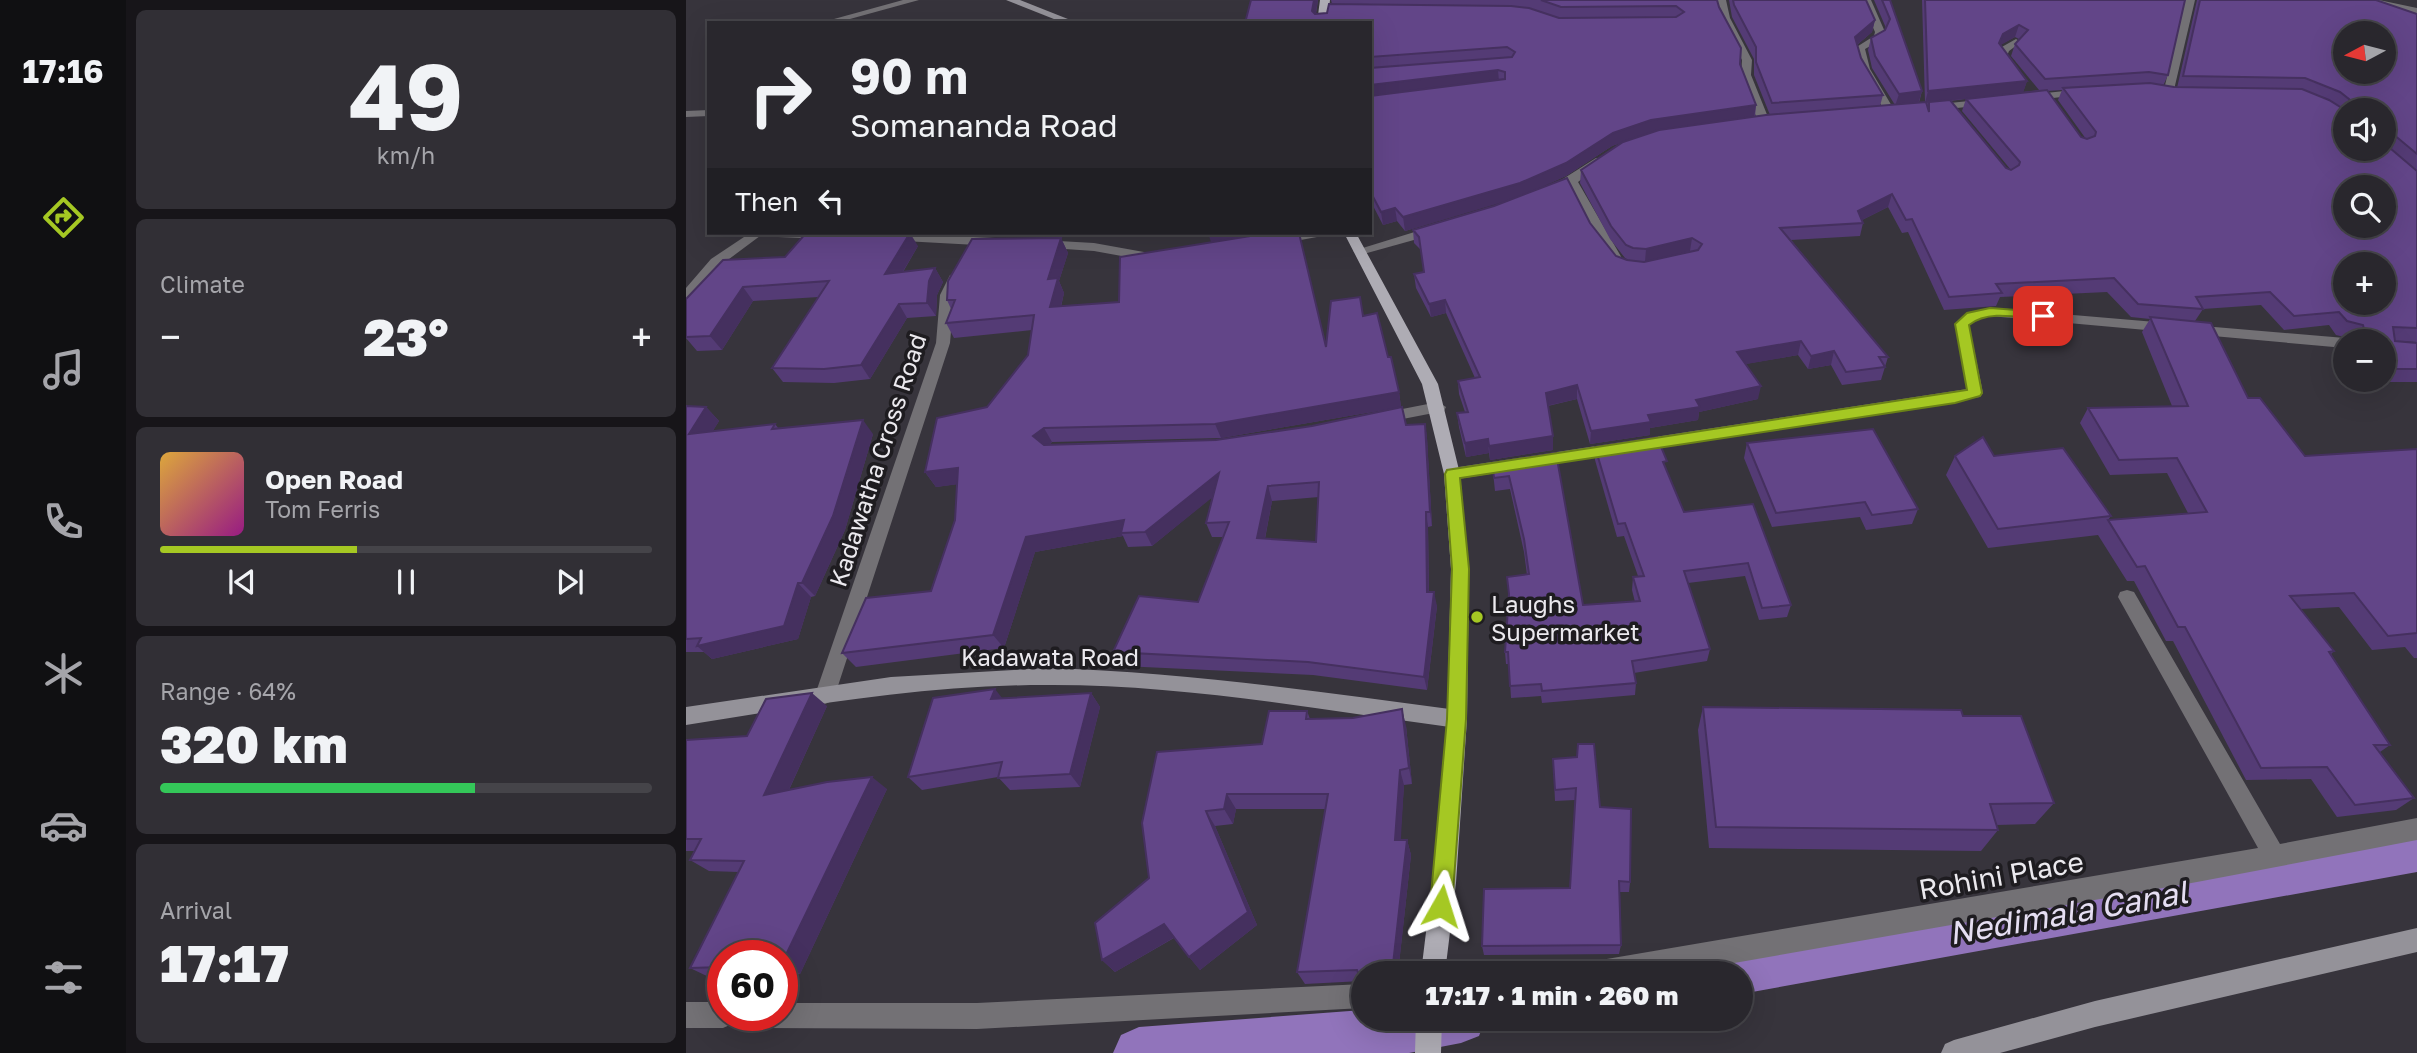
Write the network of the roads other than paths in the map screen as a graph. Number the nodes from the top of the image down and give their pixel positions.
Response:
1 (914, 0) edge
2 (1011, 0) edge
3 (1325, 0) edge
4 (1721, 0) edge
5 (1866, 0) edge
6 (2190, 0) edge
7 (2366, 0) edge
8 (1323, 11) junction
9 (1336, 11) edge
10 (2417, 12) edge
11 (838, 19) dead end
12 (1068, 21) edge
13 (1322, 21) edge
14 (2016, 42) edge
15 (2094, 91) edge
16 (2037, 93) junction
17 (2182, 94) edge
18 (1949, 106) junction
19 (707, 113) edge
20 (686, 114) edge
21 (1958, 116) edge
22 (1750, 124) edge
23 (1608, 155) edge
24 (1571, 181) junction
25 (1537, 197) edge
26 (1450, 226) edge
27 (755, 235) edge
28 (824, 235) edge
29 (1307, 235) edge
30 (1351, 235) edge
31 (847, 236) edge
32 (875, 237) edge
33 (972, 240) junction
34 (1268, 243) edge
35 (1360, 251) junction
36 (1165, 260) edge
37 (1626, 267) edge
38 (686, 296) edge
39 (2333, 342) edge
40 (1438, 407) junction
41 (1371, 420) edge
42 (1452, 474) junction
43 (2127, 597) dead end
44 (825, 695) junction
45 (686, 716) edge
46 (1457, 719) junction
47 (2417, 829) edge
48 (2274, 855) junction
49 (2417, 940) edge
50 (1434, 961) edge
51 (1677, 961) edge
52 (1351, 997) edge
53 (686, 1015) edge
54 (707, 1015) edge
55 (798, 1015) edge
56 (1429, 1031) edge
57 (1428, 1053) edge
58 (1954, 1053) edge

1 - 11 street
2 - 12 street
3 - 8 main road
4 - 22 street
5 - 18 street
6 - 17 street
7 - 10 street
8 - 9 street
8 - 13 main road
14 - 16 street
15 - 16 street
16 - 18 street
18 - 21 street
19 - 20 street
23 - 24 street
24 - 25 street
24 - 37 street
26 - 35 street
27 - 38 street
28 - 31 street
29 - 34 street
30 - 35 main road
32 - 33 street
33 - 36 street
33 - 44 street, Kadawatha Cross Road
35 - 40 main road
39 - 42 street
40 - 41 street
40 - 42 main road
42 - 46 main road
43 - 48 street
44 - 45 street, Kadawata Road
44 - 46 street, Kadawata Road
46 - 50 main road
47 - 48 street, Rohini Place
48 - 51 street, Rohini Place
49 - 58 street
52 - 55 street
53 - 54 street
56 - 57 main road

